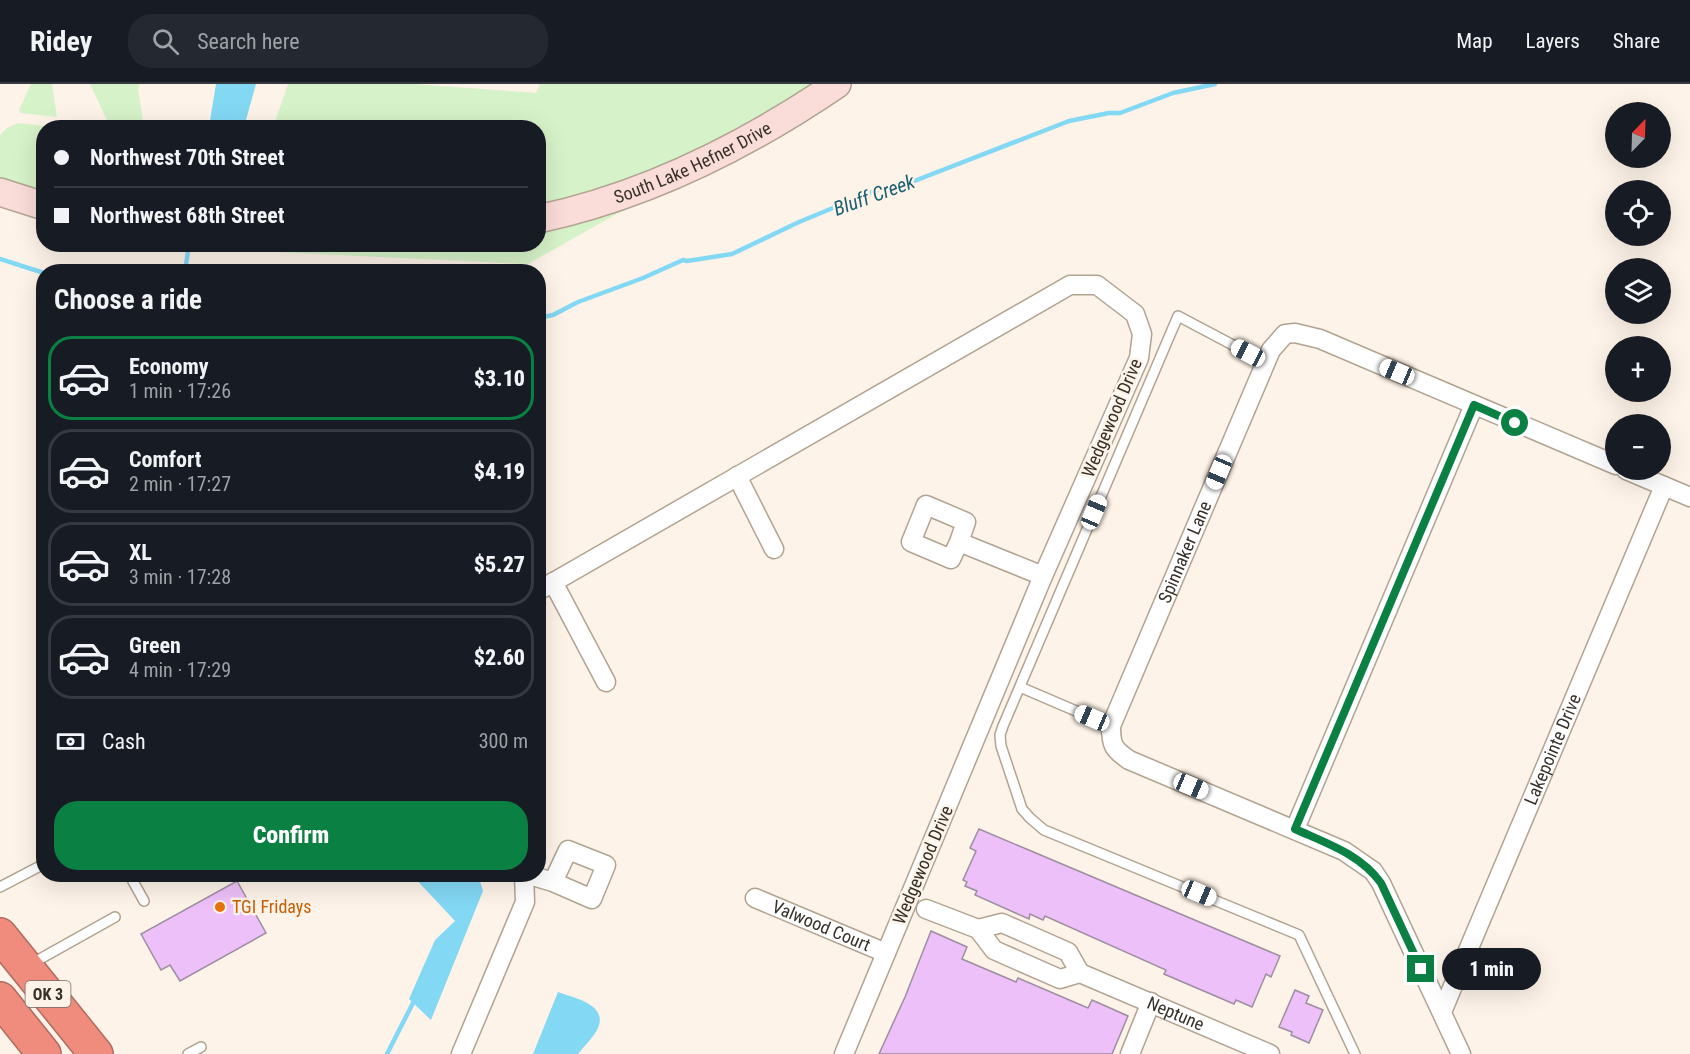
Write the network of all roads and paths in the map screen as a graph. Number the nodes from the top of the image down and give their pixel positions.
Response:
1 (837, 84) edge
2 (0, 192) edge
3 (36, 203) edge
4 (546, 217) edge
5 (1265, 362) junction
6 (1474, 405) junction
7 (1605, 460) edge
8 (737, 476) junction
9 (1650, 480) edge
10 (1664, 486) junction
11 (1690, 497) edge
12 (958, 542) dead end
13 (774, 549) dead end
14 (1043, 576) junction
15 (546, 586) edge
16 (606, 682) dead end
17 (1020, 687) junction
18 (1111, 734) junction
19 (1295, 829) junction
20 (36, 868) edge
21 (546, 880) edge
22 (133, 882) edge
23 (525, 882) edge
24 (553, 882) dead end
25 (0, 887) edge
26 (755, 898) dead end
27 (144, 901) dead end
28 (926, 909) dead end
29 (115, 917) dead end
30 (978, 929) junction
31 (0, 935) edge
32 (886, 953) junction
33 (26, 967) junction
34 (1080, 973) junction
35 (0, 999) edge
36 (1151, 1002) junction
37 (1442, 1012) junction
38 (201, 1047) dead end
39 (44, 1054) edge
40 (96, 1054) edge
41 (188, 1054) edge
42 (460, 1054) edge
43 (844, 1054) edge
44 (1130, 1054) edge
45 (1270, 1054) edge
46 (1355, 1054) edge
47 (1461, 1054) edge

1 - 4 street, South Lake Hefner Drive
2 - 3 street
5 - 6 street, Spinnaker Lane
5 - 17 lane
5 - 18 street, Spinnaker Lane
6 - 7 street
6 - 19 street
8 - 13 street
8 - 14 street, Wedgewood Drive
8 - 15 street, Wedgewood Drive
9 - 10 street
10 - 11 street
10 - 37 street, Lakepointe Drive
12 - 14 street
14 - 32 street, Wedgewood Drive
15 - 16 street
17 - 18 lane
17 - 46 lane
18 - 19 street
19 - 37 street
20 - 25 lane
21 - 24 street
22 - 27 lane
23 - 42 street
26 - 32 street, Valwood Court
28 - 30 street, Neptune
29 - 33 lane
30 - 34 street, Neptune
30 - 34 street, Neptune
31 - 33 highway, OK 3
32 - 43 street, Wedgewood Drive
33 - 40 highway, OK 3
34 - 36 street, Neptune
35 - 39 highway, OK 3
36 - 44 street
36 - 45 street, Neptune
37 - 47 street
38 - 41 lane

